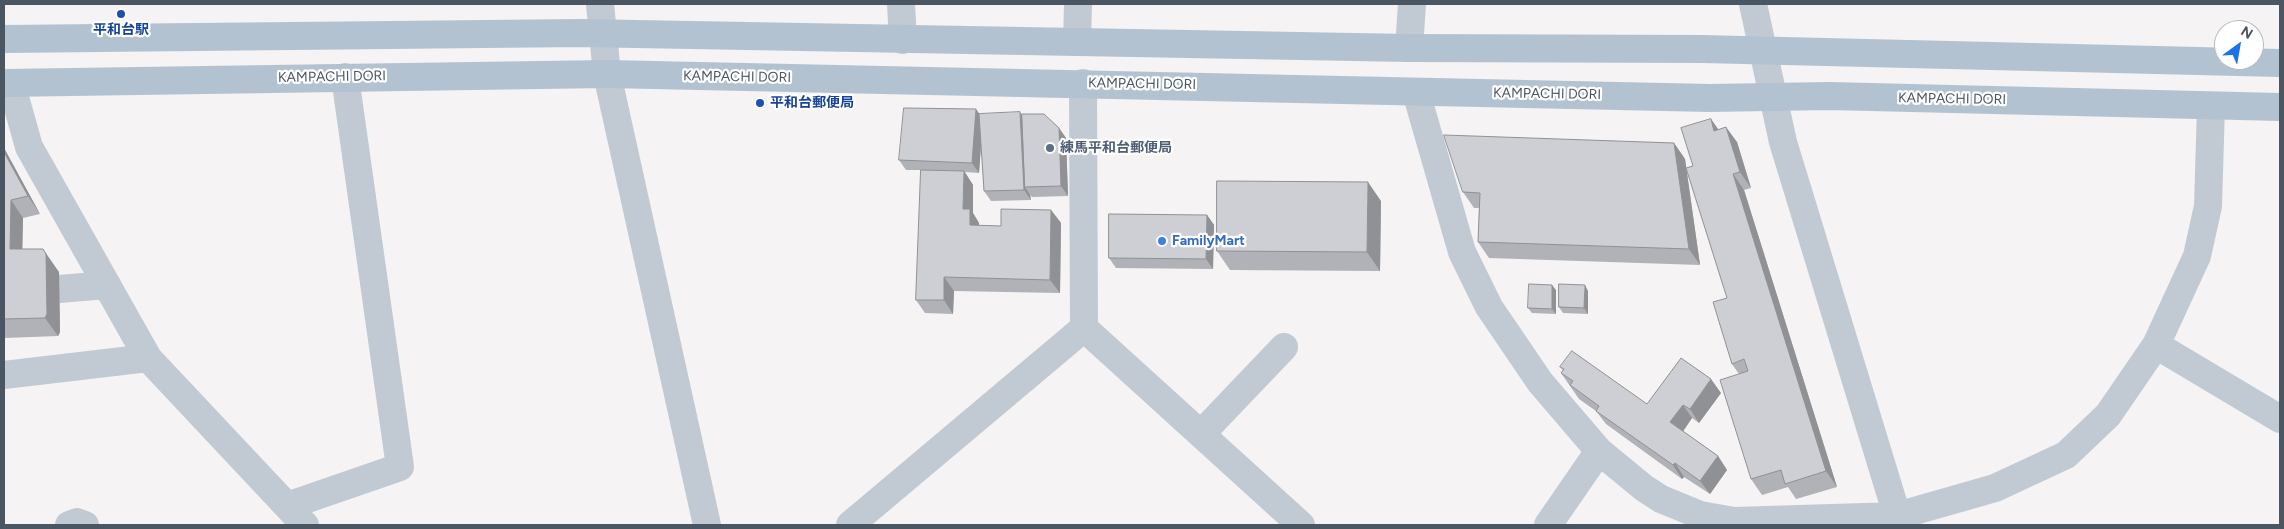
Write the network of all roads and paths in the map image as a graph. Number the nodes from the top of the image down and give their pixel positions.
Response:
1 (600, 4) edge
2 (900, 4) edge
3 (1078, 4) edge
4 (1412, 4) edge
5 (1753, 4) edge
6 (602, 34) junction
7 (4, 39) edge
8 (903, 40) junction
9 (1077, 42) junction
10 (1409, 48) junction
11 (1762, 50) junction
12 (2280, 62) edge
13 (607, 74) junction
14 (346, 77) junction
15 (8, 83) edge
16 (1083, 83) junction
17 (1416, 92) junction
18 (1774, 97) junction
19 (2211, 106) junction
20 (2280, 107) edge
21 (107, 285) junction
22 (59, 288) dead end
23 (1084, 328) junction
24 (2156, 345) junction
25 (1284, 347) dead end
26 (148, 358) junction
27 (4, 375) edge
28 (2280, 419) edge
29 (1201, 434) junction
30 (1599, 451) junction
31 (296, 516) edge
32 (1898, 521) edge
33 (69, 525) edge
34 (85, 525) edge
35 (707, 525) edge
36 (850, 525) edge
37 (1301, 525) edge
38 (1548, 525) edge

1 - 6 street
2 - 8 street
3 - 9 street
4 - 10 street
5 - 11 street
6 - 7 main road
6 - 8 main road
6 - 13 street
8 - 9 main road
9 - 10 main road
10 - 11 main road
11 - 12 main road
11 - 18 street
13 - 14 main road, KAMPACHI DORI
13 - 16 main road, KAMPACHI DORI
13 - 35 street
14 - 15 main road, KAMPACHI DORI
14 - 31 street
15 - 21 street
16 - 17 main road, KAMPACHI DORI
16 - 23 street
17 - 18 main road, KAMPACHI DORI
17 - 30 street
18 - 19 main road, KAMPACHI DORI
18 - 32 street
19 - 20 main road, KAMPACHI DORI
19 - 24 street
21 - 22 street
21 - 26 street
23 - 29 street
23 - 36 street
24 - 28 street
24 - 32 street
25 - 29 street
26 - 27 street
26 - 31 street
29 - 37 street
30 - 32 street
30 - 38 street
33 - 34 street

